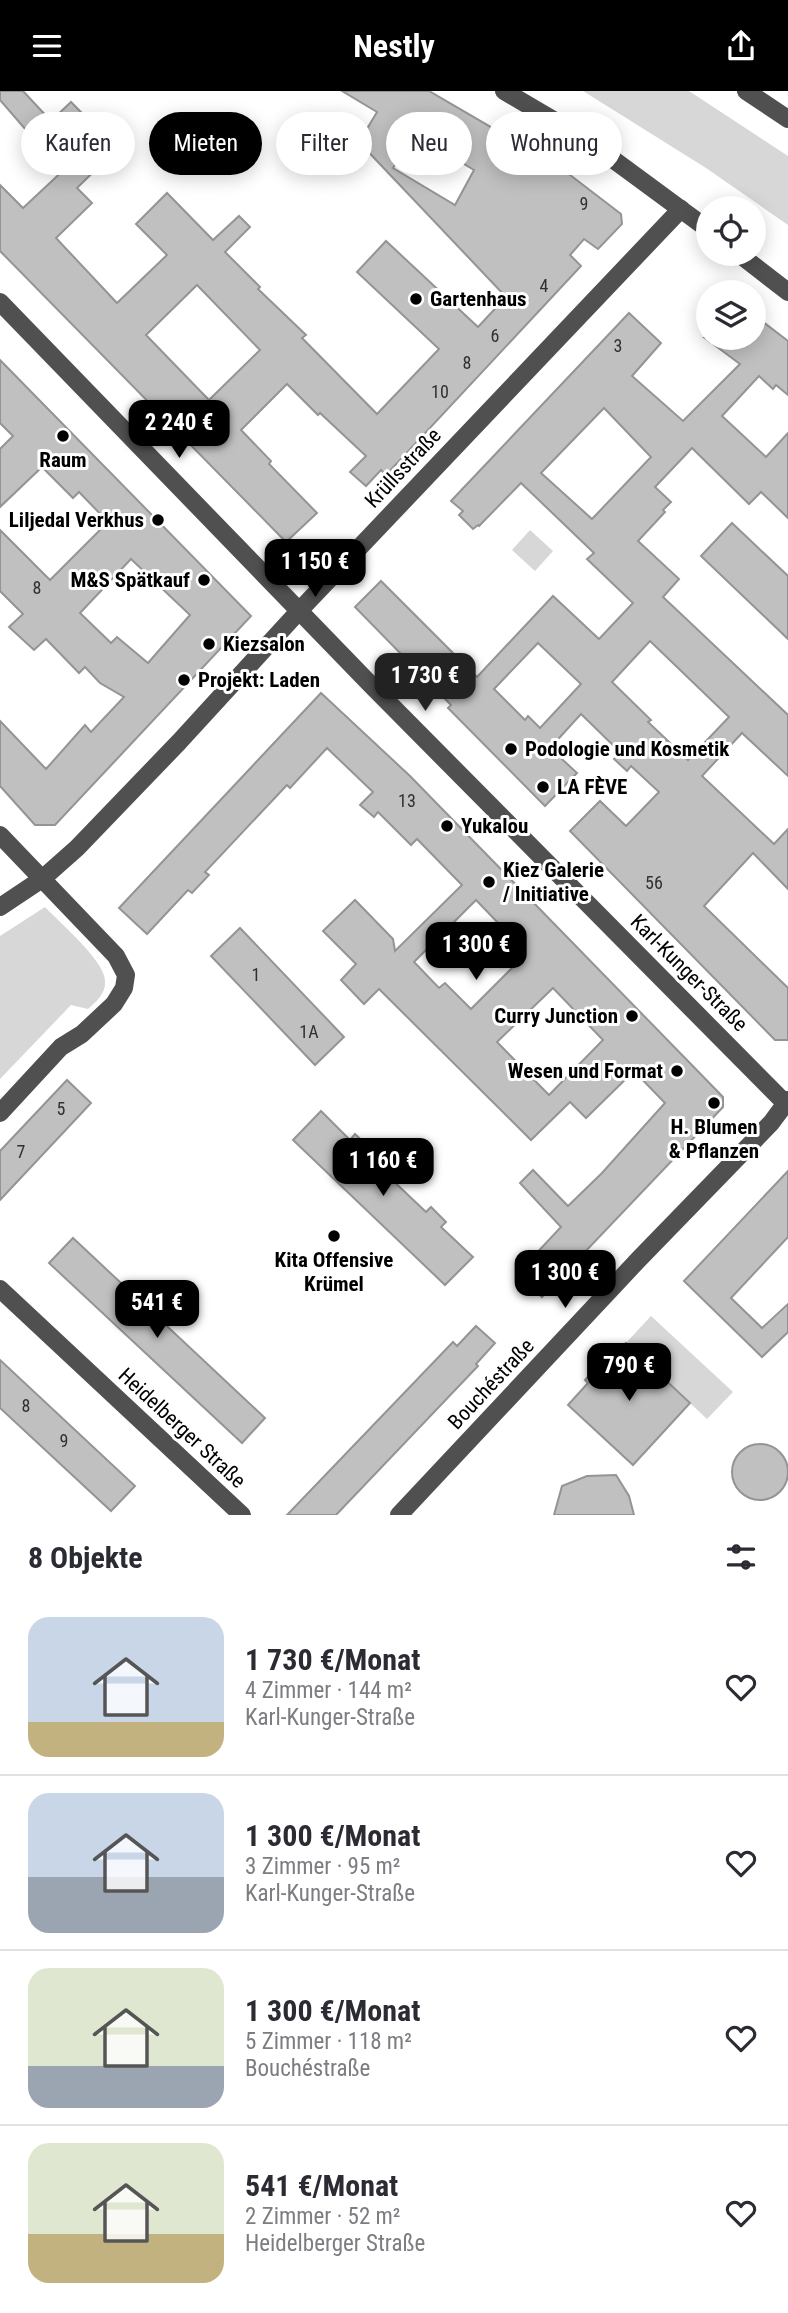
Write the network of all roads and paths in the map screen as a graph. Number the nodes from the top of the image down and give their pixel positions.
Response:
1 (504, 91) edge
2 (746, 91) edge
3 (788, 119) edge
4 (681, 209) junction
5 (696, 220) edge
6 (754, 266) edge
7 (788, 292) edge
8 (0, 302) edge
9 (299, 611) junction
10 (0, 835) edge
11 (42, 879) junction
12 (0, 907) edge
13 (787, 1103) edge
14 (0, 1113) edge
15 (0, 1289) edge
16 (242, 1515) edge
17 (399, 1515) edge

1 - 4 street
2 - 3 street
4 - 5 street
4 - 9 street, Krüllsstraße
6 - 7 street
8 - 9 street, Karl-Kunger-Straße
9 - 11 street, Krüllsstraße
9 - 13 street, Karl-Kunger-Straße
10 - 11 street
11 - 12 street, Krüllsstraße
11 - 14 street
13 - 17 street, Bouchéstraße
15 - 16 street, Heidelberger Straße

